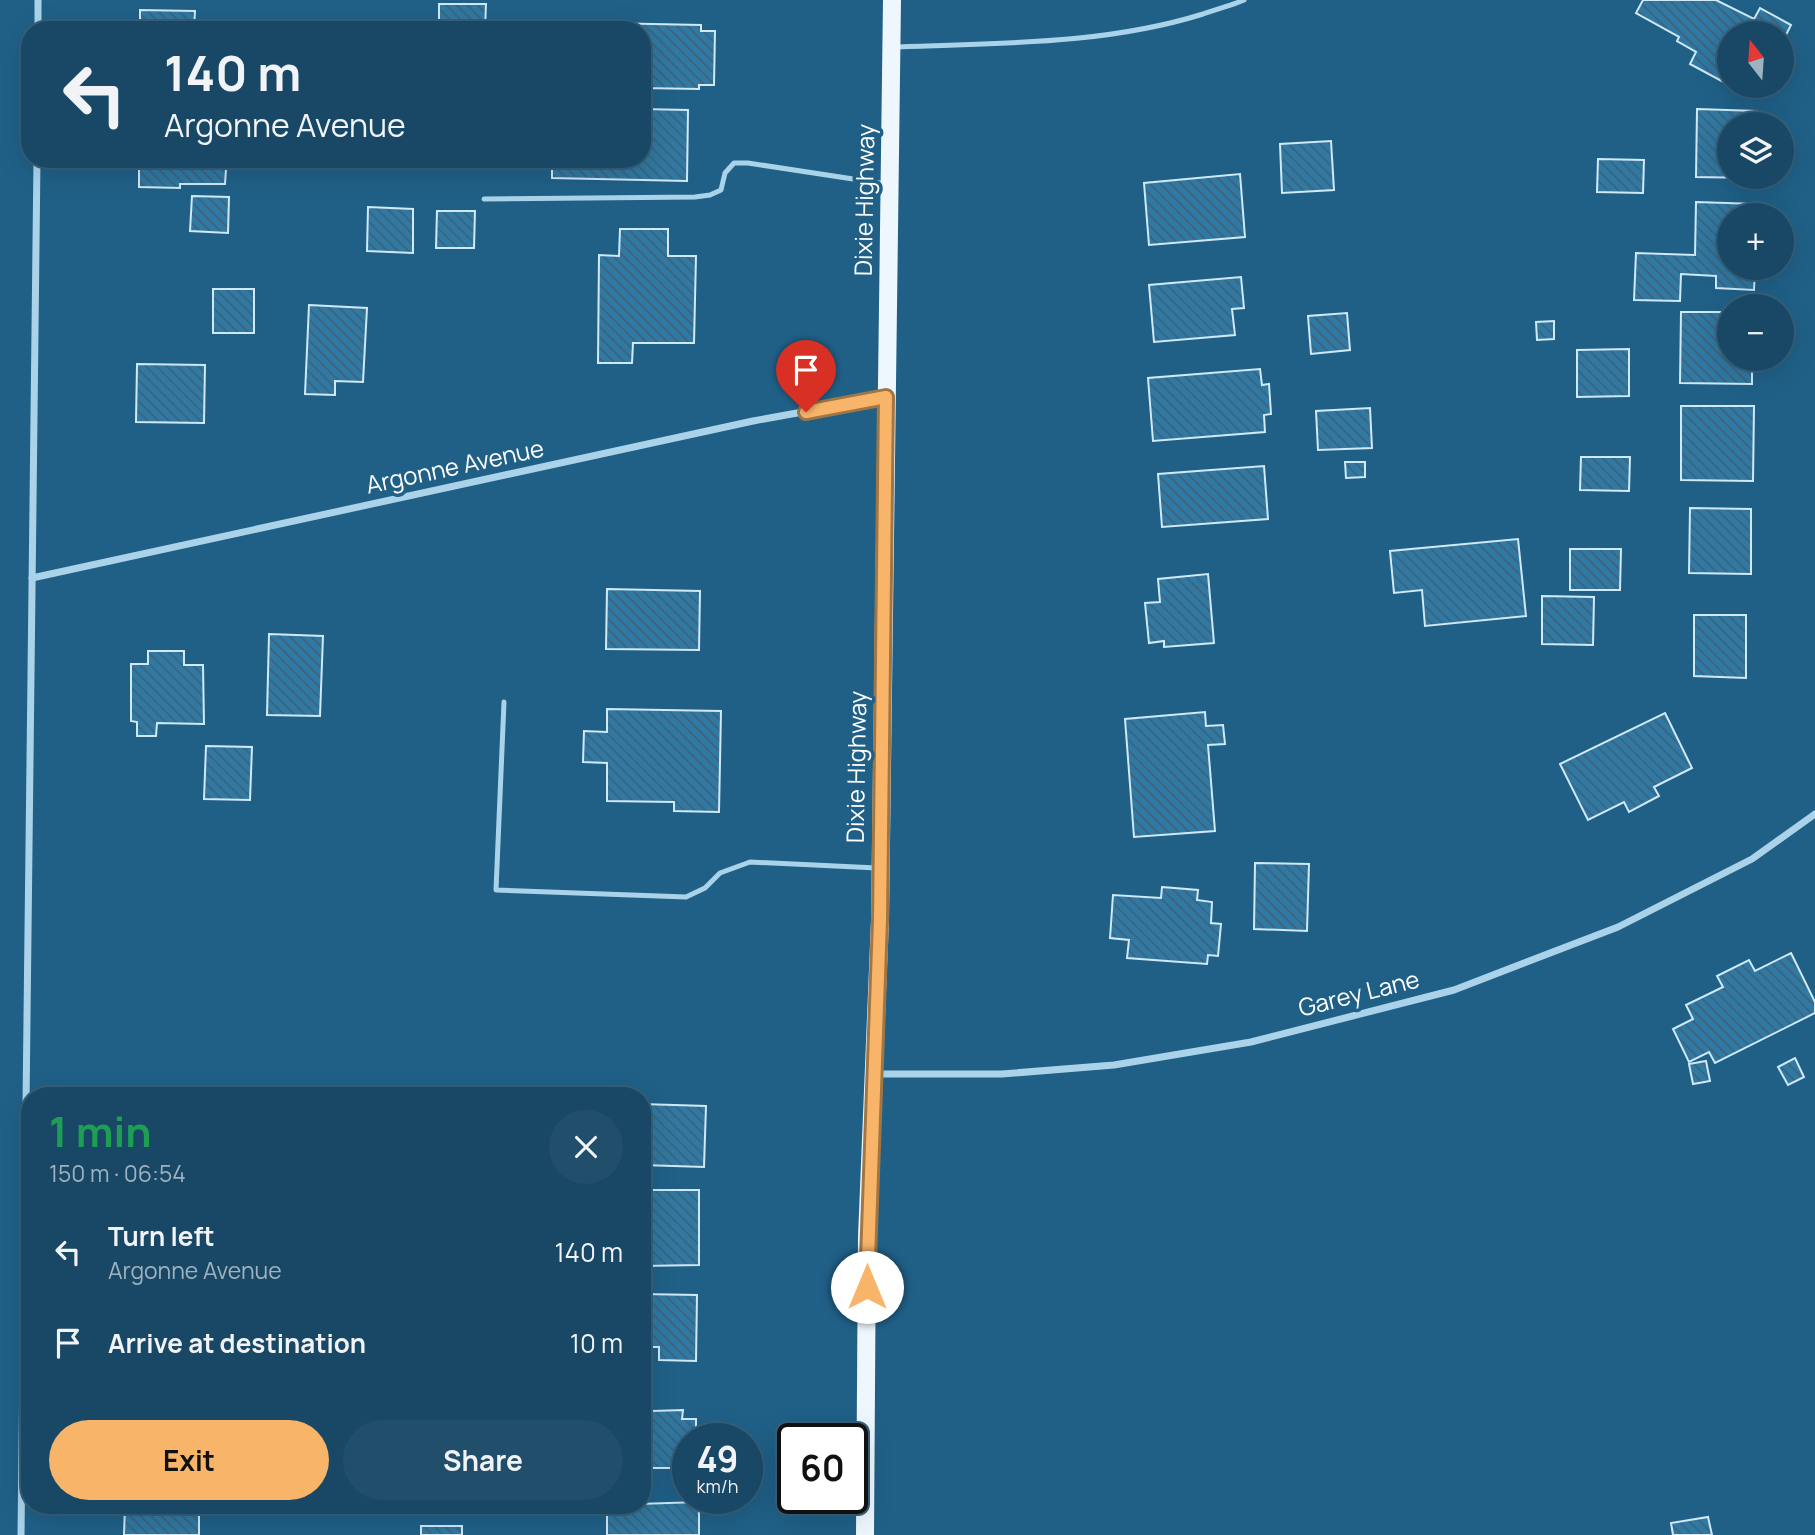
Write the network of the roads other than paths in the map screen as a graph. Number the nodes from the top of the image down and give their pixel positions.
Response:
1 (38, 0) edge
2 (892, 0) edge
3 (1244, 0) edge
4 (38, 21) edge
5 (891, 47) junction
6 (37, 168) edge
7 (889, 185) junction
8 (484, 199) dead end
9 (886, 397) junction
10 (32, 578) junction
11 (504, 702) dead end
12 (1815, 814) edge
13 (880, 868) junction
14 (874, 1074) junction
15 (26, 1087) edge
16 (21, 1514) edge
17 (21, 1535) edge
18 (865, 1535) edge

1 - 4 street
2 - 5 main road, Dixie Highway
3 - 5 lane
5 - 7 main road, Dixie Highway
6 - 10 street
7 - 8 lane
7 - 9 main road, Dixie Highway
9 - 10 street, Argonne Avenue
9 - 13 main road, Dixie Highway
10 - 15 street
11 - 13 lane
12 - 14 street, Garey Lane
13 - 14 main road, Dixie Highway
14 - 18 main road, Dixie Highway
16 - 17 street

